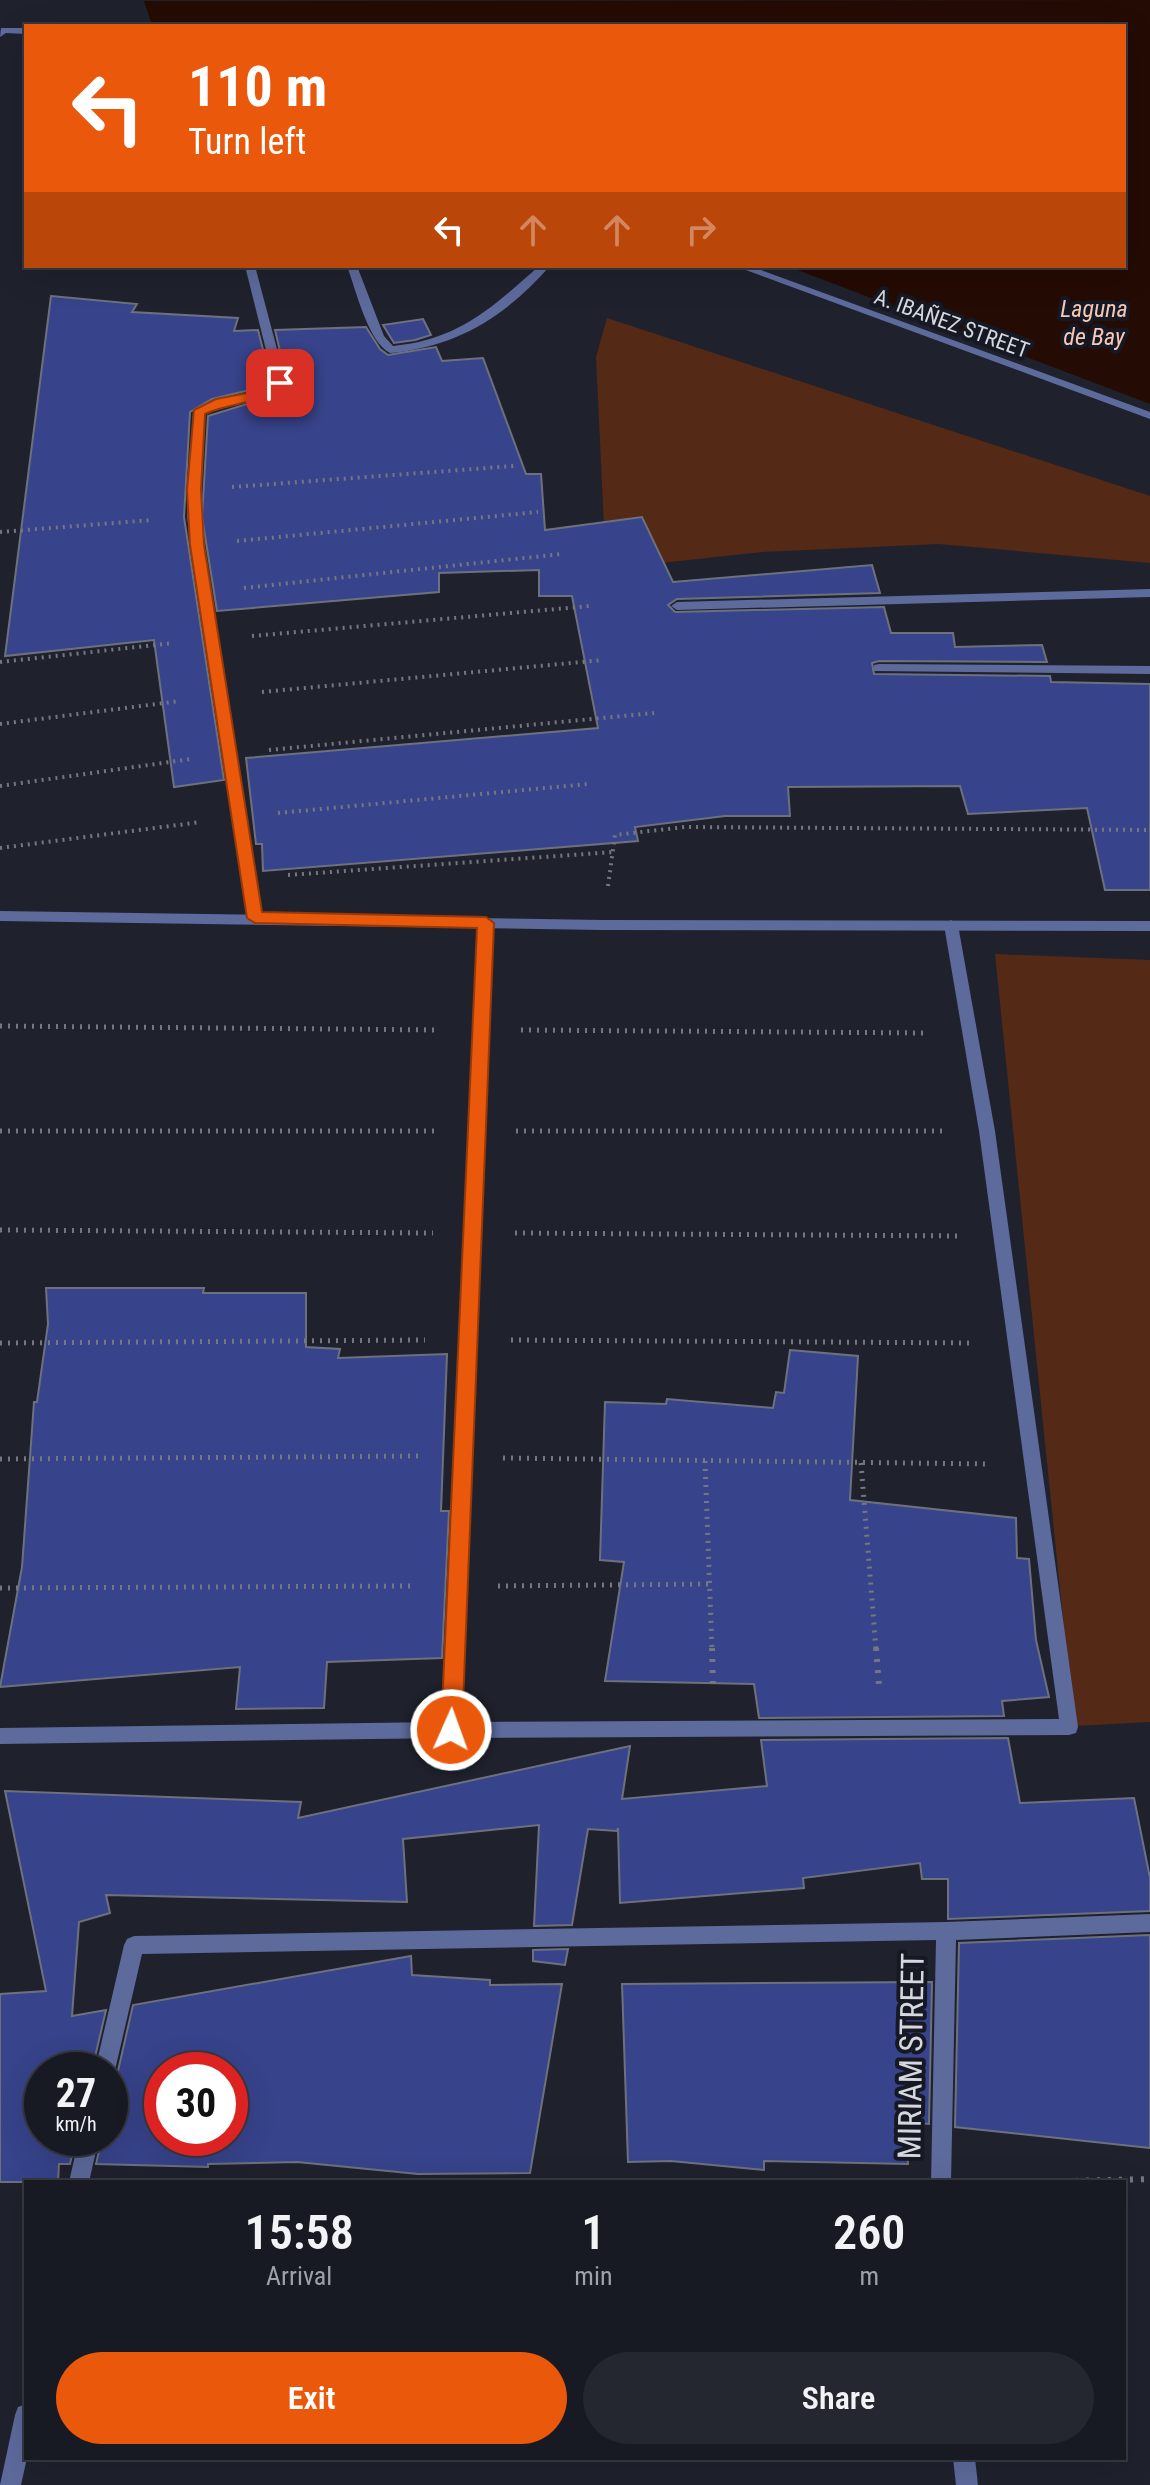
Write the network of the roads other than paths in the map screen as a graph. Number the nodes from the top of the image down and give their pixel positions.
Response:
1 (24, 31) edge
2 (0, 34) edge
3 (251, 268) edge
4 (353, 268) edge
5 (543, 268) edge
6 (745, 268) edge
7 (1150, 416) edge
8 (1150, 593) edge
9 (677, 606) dead end
10 (879, 668) dead end
11 (1150, 670) edge
12 (0, 916) edge
13 (255, 918) junction
14 (486, 923) junction
15 (951, 925) junction
16 (1150, 926) edge
17 (451, 1730) junction
18 (0, 1736) edge
19 (1150, 1923) edge
20 (946, 1931) junction
21 (109, 2052) edge
22 (85, 2156) edge
23 (79, 2180) edge
24 (941, 2180) edge
25 (24, 2424) edge
26 (964, 2460) edge
27 (10, 2485) edge
28 (967, 2485) edge

1 - 2 street
3 - 13 street
4 - 5 street
6 - 7 street, A. IBAÑEZ STREET
8 - 9 street
10 - 11 street
12 - 13 street
13 - 14 street
14 - 15 street
14 - 17 street
15 - 16 street
15 - 17 street
17 - 18 street
19 - 20 street
20 - 21 street
20 - 24 street, MIRIAM STREET
22 - 23 street
25 - 27 street
26 - 28 street

